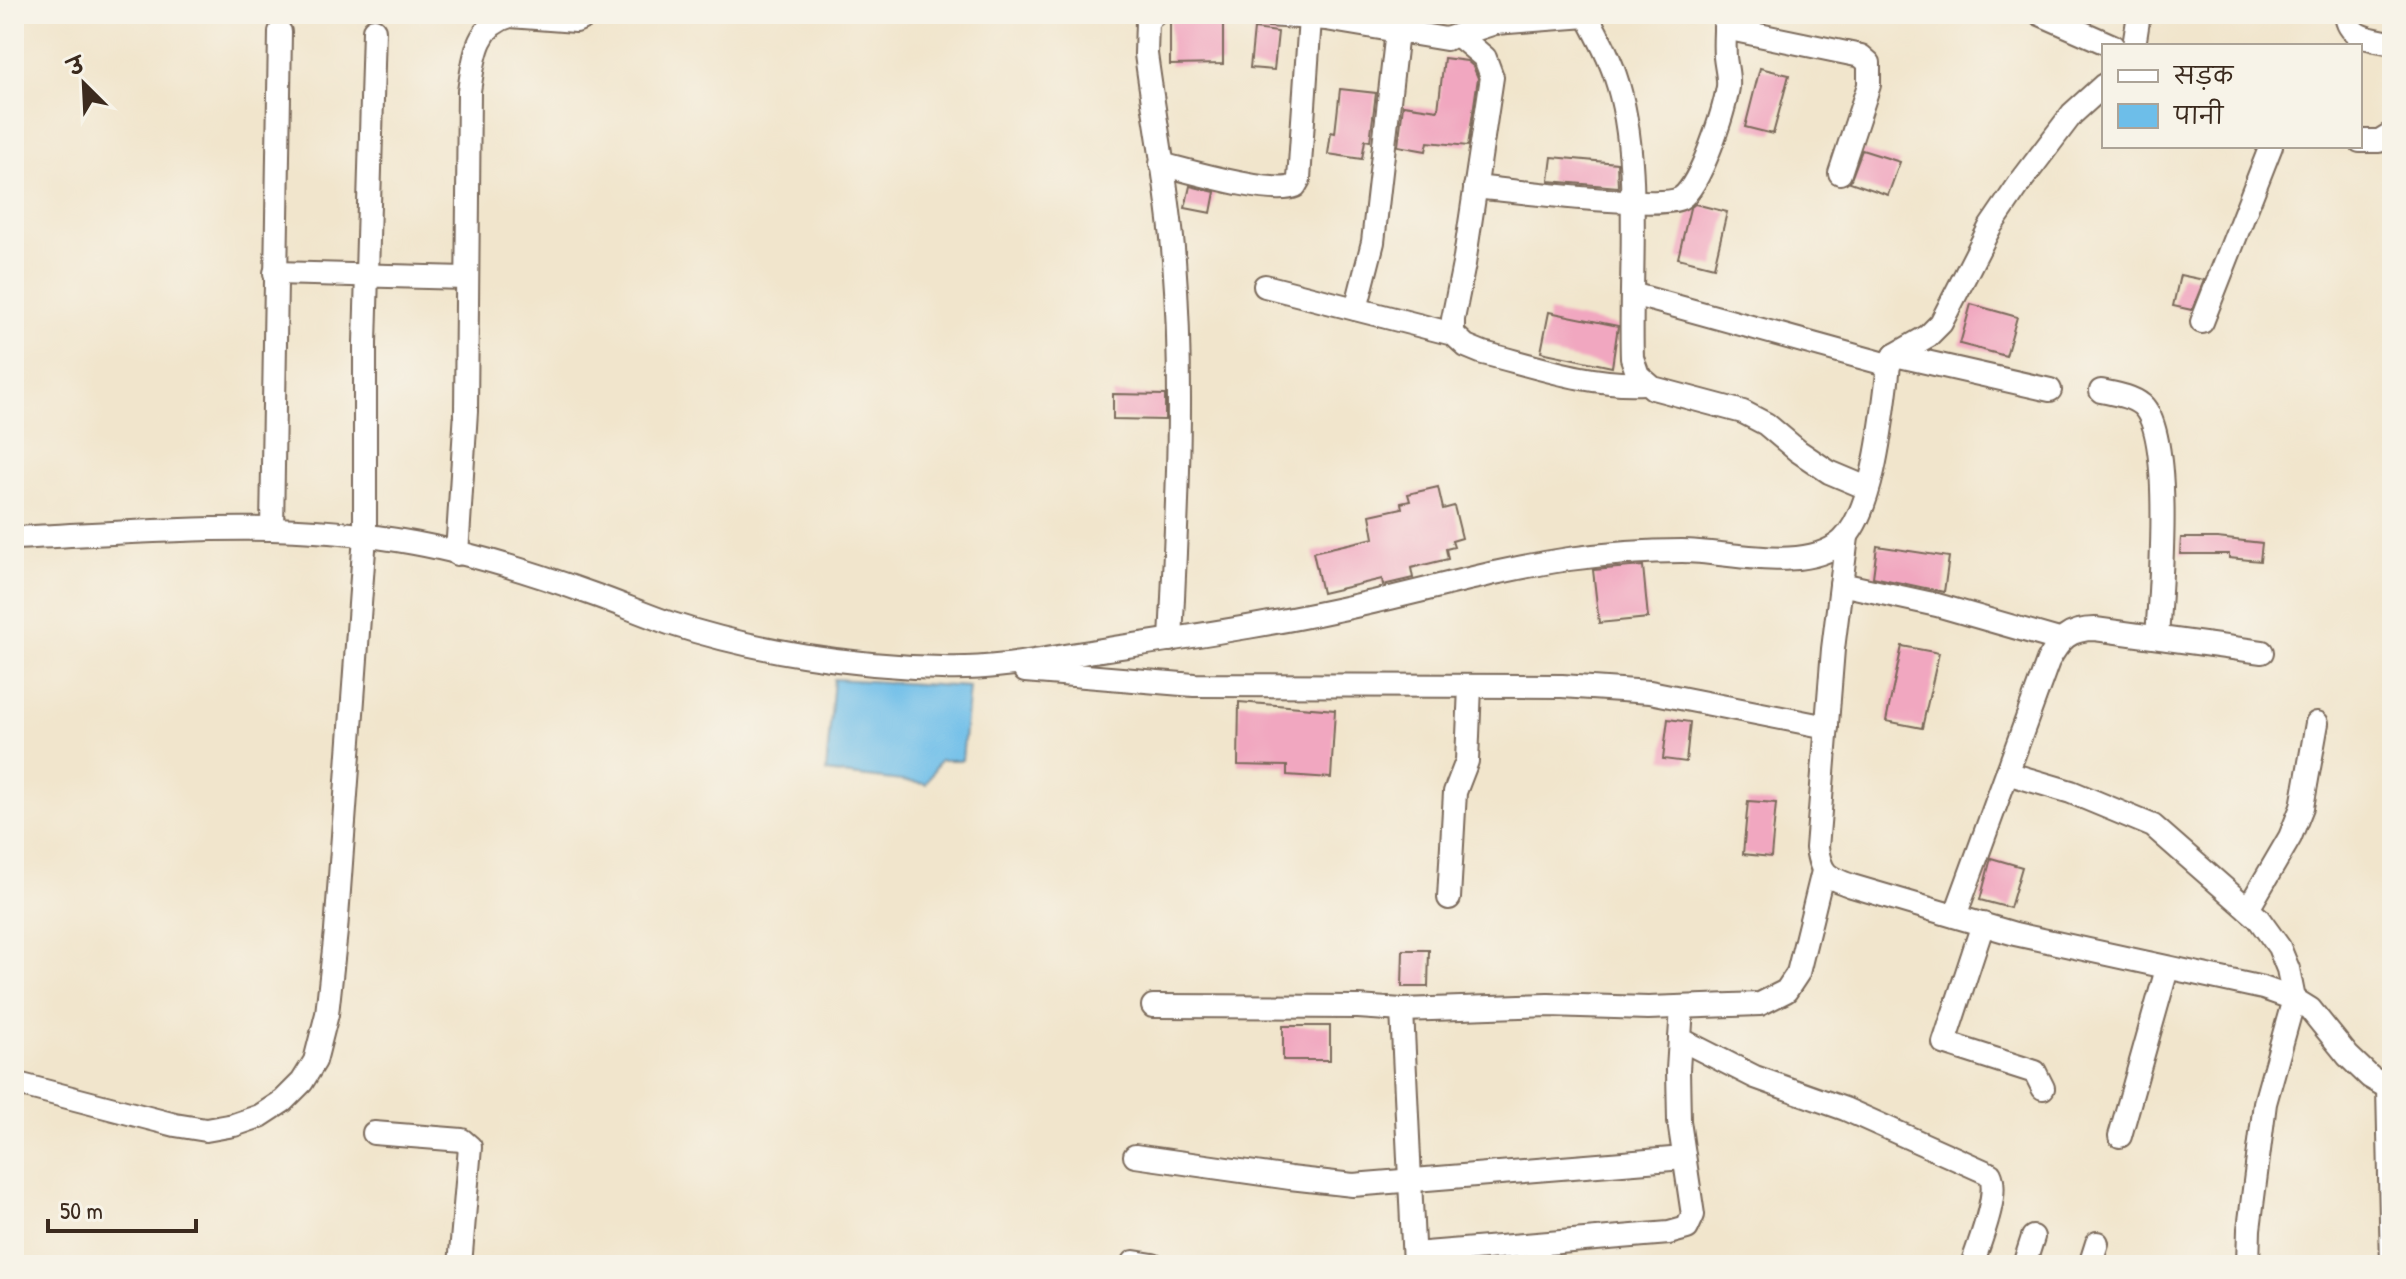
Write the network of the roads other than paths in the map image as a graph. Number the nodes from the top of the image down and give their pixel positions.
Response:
1 (591, 14) edge
2 (1155, 14) edge
3 (1255, 14) edge
4 (2040, 14) edge
5 (2139, 14) edge
6 (2346, 14) edge
7 (1586, 15) edge
8 (1310, 18) junction
9 (1726, 21) edge
10 (374, 30) dead end
11 (1397, 31) junction
12 (280, 32) dead end
13 (1459, 36) junction
14 (2392, 43) edge
15 (2108, 44) edge
16 (2134, 44) edge
17 (2102, 87) edge
18 (2392, 133) edge
19 (2362, 141) edge
20 (2270, 148) edge
21 (1161, 164) junction
22 (1840, 173) dead end
23 (1475, 187) junction
24 (1631, 202) junction
25 (275, 273) junction
26 (366, 274) junction
27 (465, 278) junction
28 (1265, 286) dead end
29 (1632, 294) junction
30 (1356, 309) junction
31 (2202, 322) dead end
32 (1453, 334) junction
33 (1892, 360) junction
34 (1644, 383) junction
35 (2050, 390) dead end
36 (2101, 391) dead end
37 (1867, 488) junction
38 (272, 529) junction
39 (365, 536) junction
40 (1847, 537) junction
41 (14, 538) edge
42 (457, 554) junction
43 (1841, 584) junction
44 (2157, 637) junction
45 (1171, 640) junction
46 (2059, 640) junction
47 (2262, 652) dead end
48 (996, 668) junction
49 (1470, 686) junction
50 (2317, 723) dead end
51 (1827, 727) junction
52 (2007, 773) junction
53 (1823, 871) junction
54 (1449, 898) dead end
55 (2248, 909) junction
56 (1955, 916) junction
57 (1983, 924) junction
58 (2167, 969) junction
59 (2294, 999) junction
60 (1153, 1006) dead end
61 (1682, 1007) junction
62 (1402, 1010) junction
63 (1680, 1039) junction
64 (14, 1083) edge
65 (2043, 1088) dead end
66 (2390, 1089) edge
67 (374, 1133) dead end
68 (2120, 1136) dead end
69 (1135, 1156) dead end
70 (1684, 1158) junction
71 (1410, 1181) junction
72 (2033, 1237) dead end
73 (1414, 1260) edge
74 (460, 1265) edge
75 (1972, 1265) edge
76 (2024, 1265) edge
77 (2248, 1265) edge
78 (2392, 1265) edge

1 - 27 street
2 - 21 street
3 - 8 street
4 - 15 street
5 - 16 street
6 - 14 street
7 - 13 street
7 - 24 street
8 - 11 street
8 - 21 street
9 - 22 street
9 - 24 street
10 - 26 street
11 - 13 street
11 - 30 street
12 - 25 street
13 - 23 street
17 - 33 street
18 - 19 street
20 - 31 street
21 - 45 street
23 - 24 street
23 - 32 street
24 - 29 street
25 - 26 street
25 - 38 street
26 - 27 street
26 - 39 street
27 - 42 street
28 - 30 street
29 - 33 street
29 - 34 street
30 - 32 street
32 - 34 street
33 - 35 street
33 - 37 street
34 - 37 street
36 - 44 street
37 - 40 street
38 - 39 street
38 - 41 street
39 - 42 street
39 - 64 street
40 - 43 street
40 - 45 street
42 - 48 street
43 - 46 street
43 - 51 street
44 - 46 street
44 - 47 street
45 - 48 street
46 - 52 street
48 - 49 street
49 - 51 street
49 - 54 street
50 - 55 street
51 - 53 street
52 - 55 street
52 - 56 street
53 - 56 street
53 - 61 street
55 - 59 street
56 - 57 street
57 - 58 street
57 - 65 street
58 - 59 street
58 - 68 street
59 - 66 street
59 - 77 street
60 - 62 street
61 - 62 street
61 - 63 street
62 - 71 street
63 - 70 street
63 - 75 street
66 - 78 street
67 - 74 street
69 - 71 street
70 - 71 street
70 - 73 street
71 - 73 street
72 - 76 street

